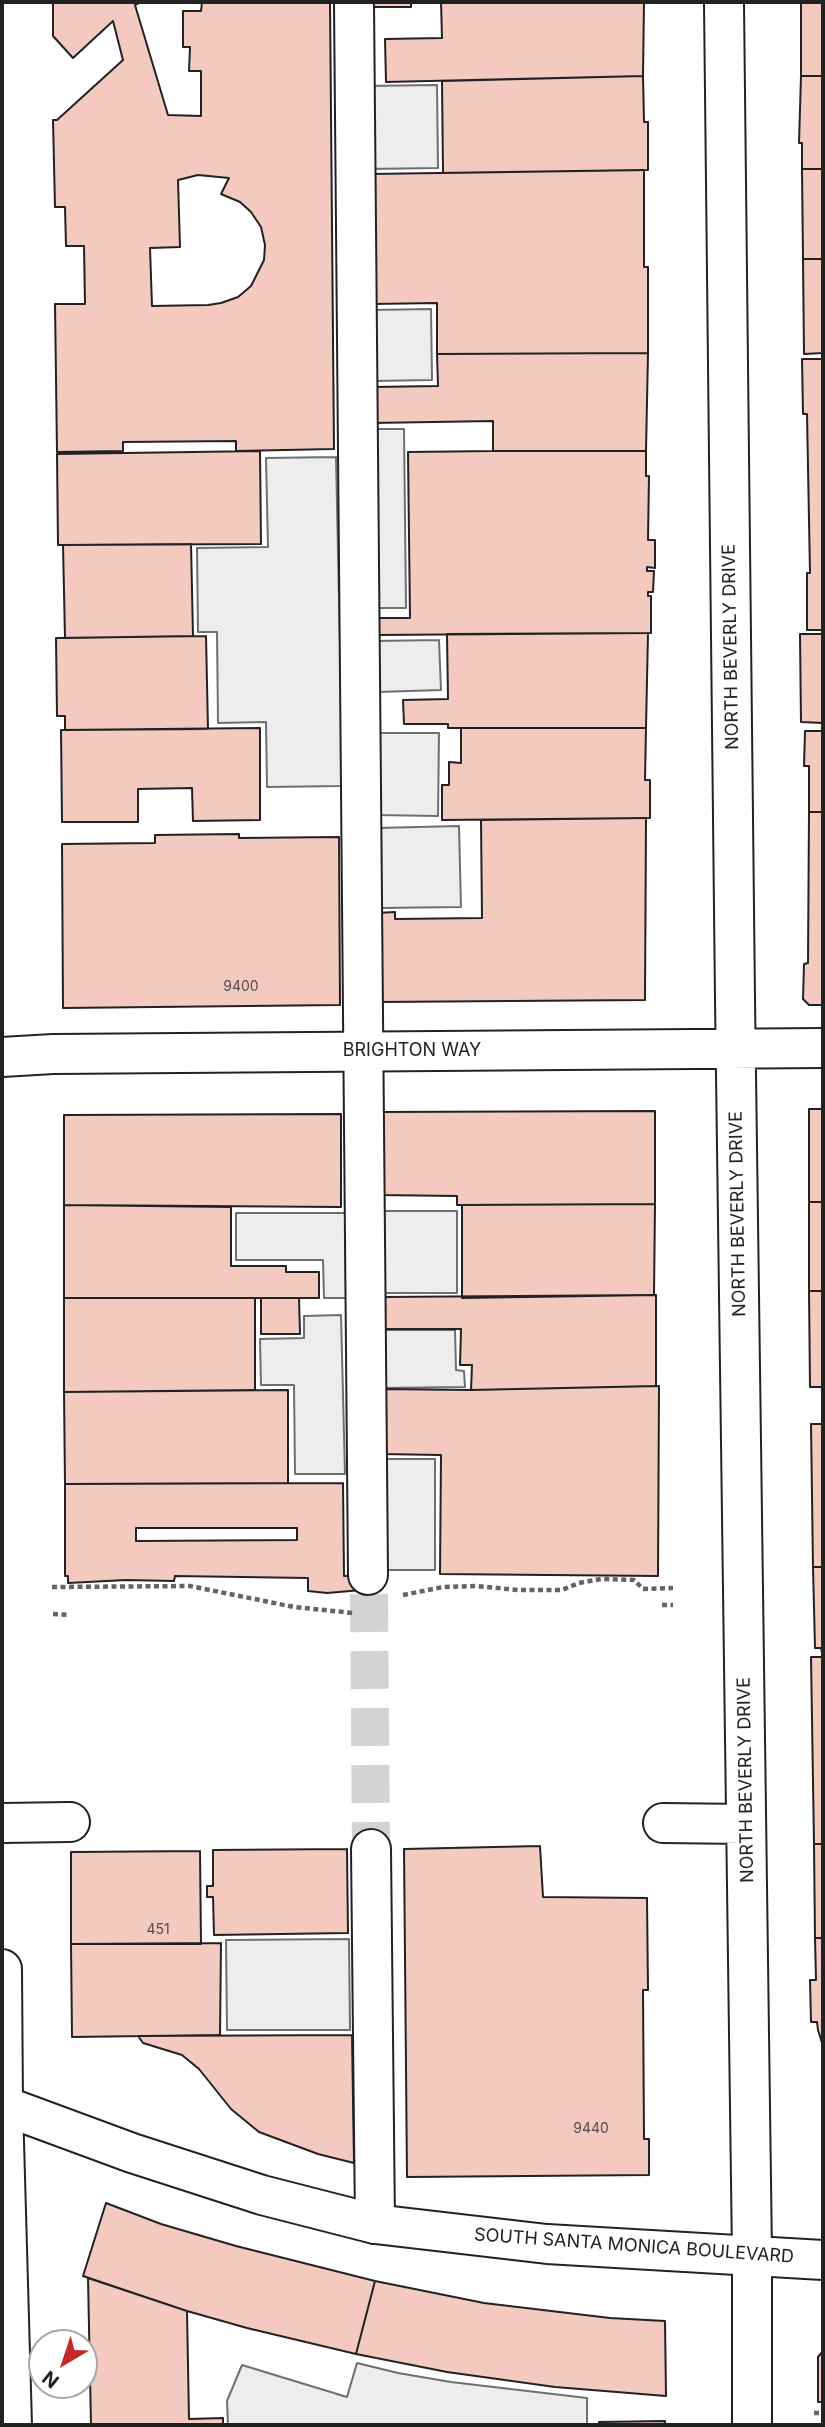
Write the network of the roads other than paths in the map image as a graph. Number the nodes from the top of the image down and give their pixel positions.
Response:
1 (354, 2) edge
2 (724, 2) edge
3 (735, 1048) junction
4 (823, 1048) edge
5 (364, 1051) junction
6 (2, 1057) edge
7 (373, 1594) tunnel mouth
8 (70, 1822) dead end
9 (2, 1823) edge
10 (663, 1823) dead end
11 (746, 1824) junction
12 (371, 1849) tunnel mouth
13 (2, 1969) edge
14 (2, 2105) edge
15 (375, 2224) junction
16 (752, 2254) junction
17 (823, 2260) edge
18 (12, 2425) edge
19 (752, 2425) edge

1 - 5 street
2 - 3 street, NORTH BEVERLY DRIVE
3 - 4 street, BRIGHTON WAY
3 - 5 street, BRIGHTON WAY
3 - 11 street, NORTH BEVERLY DRIVE
5 - 6 street, BRIGHTON WAY
5 - 7 street
8 - 9 street
10 - 11 street
11 - 16 street, NORTH BEVERLY DRIVE
12 - 15 street
13 - 14 street
14 - 15 street, SOUTH SANTA MONICA BOULEVARD
14 - 18 street
15 - 16 street, SOUTH SANTA MONICA BOULEVARD
16 - 17 street, SOUTH SANTA MONICA BOULEVARD
16 - 19 street, NORTH BEVERLY DRIVE

